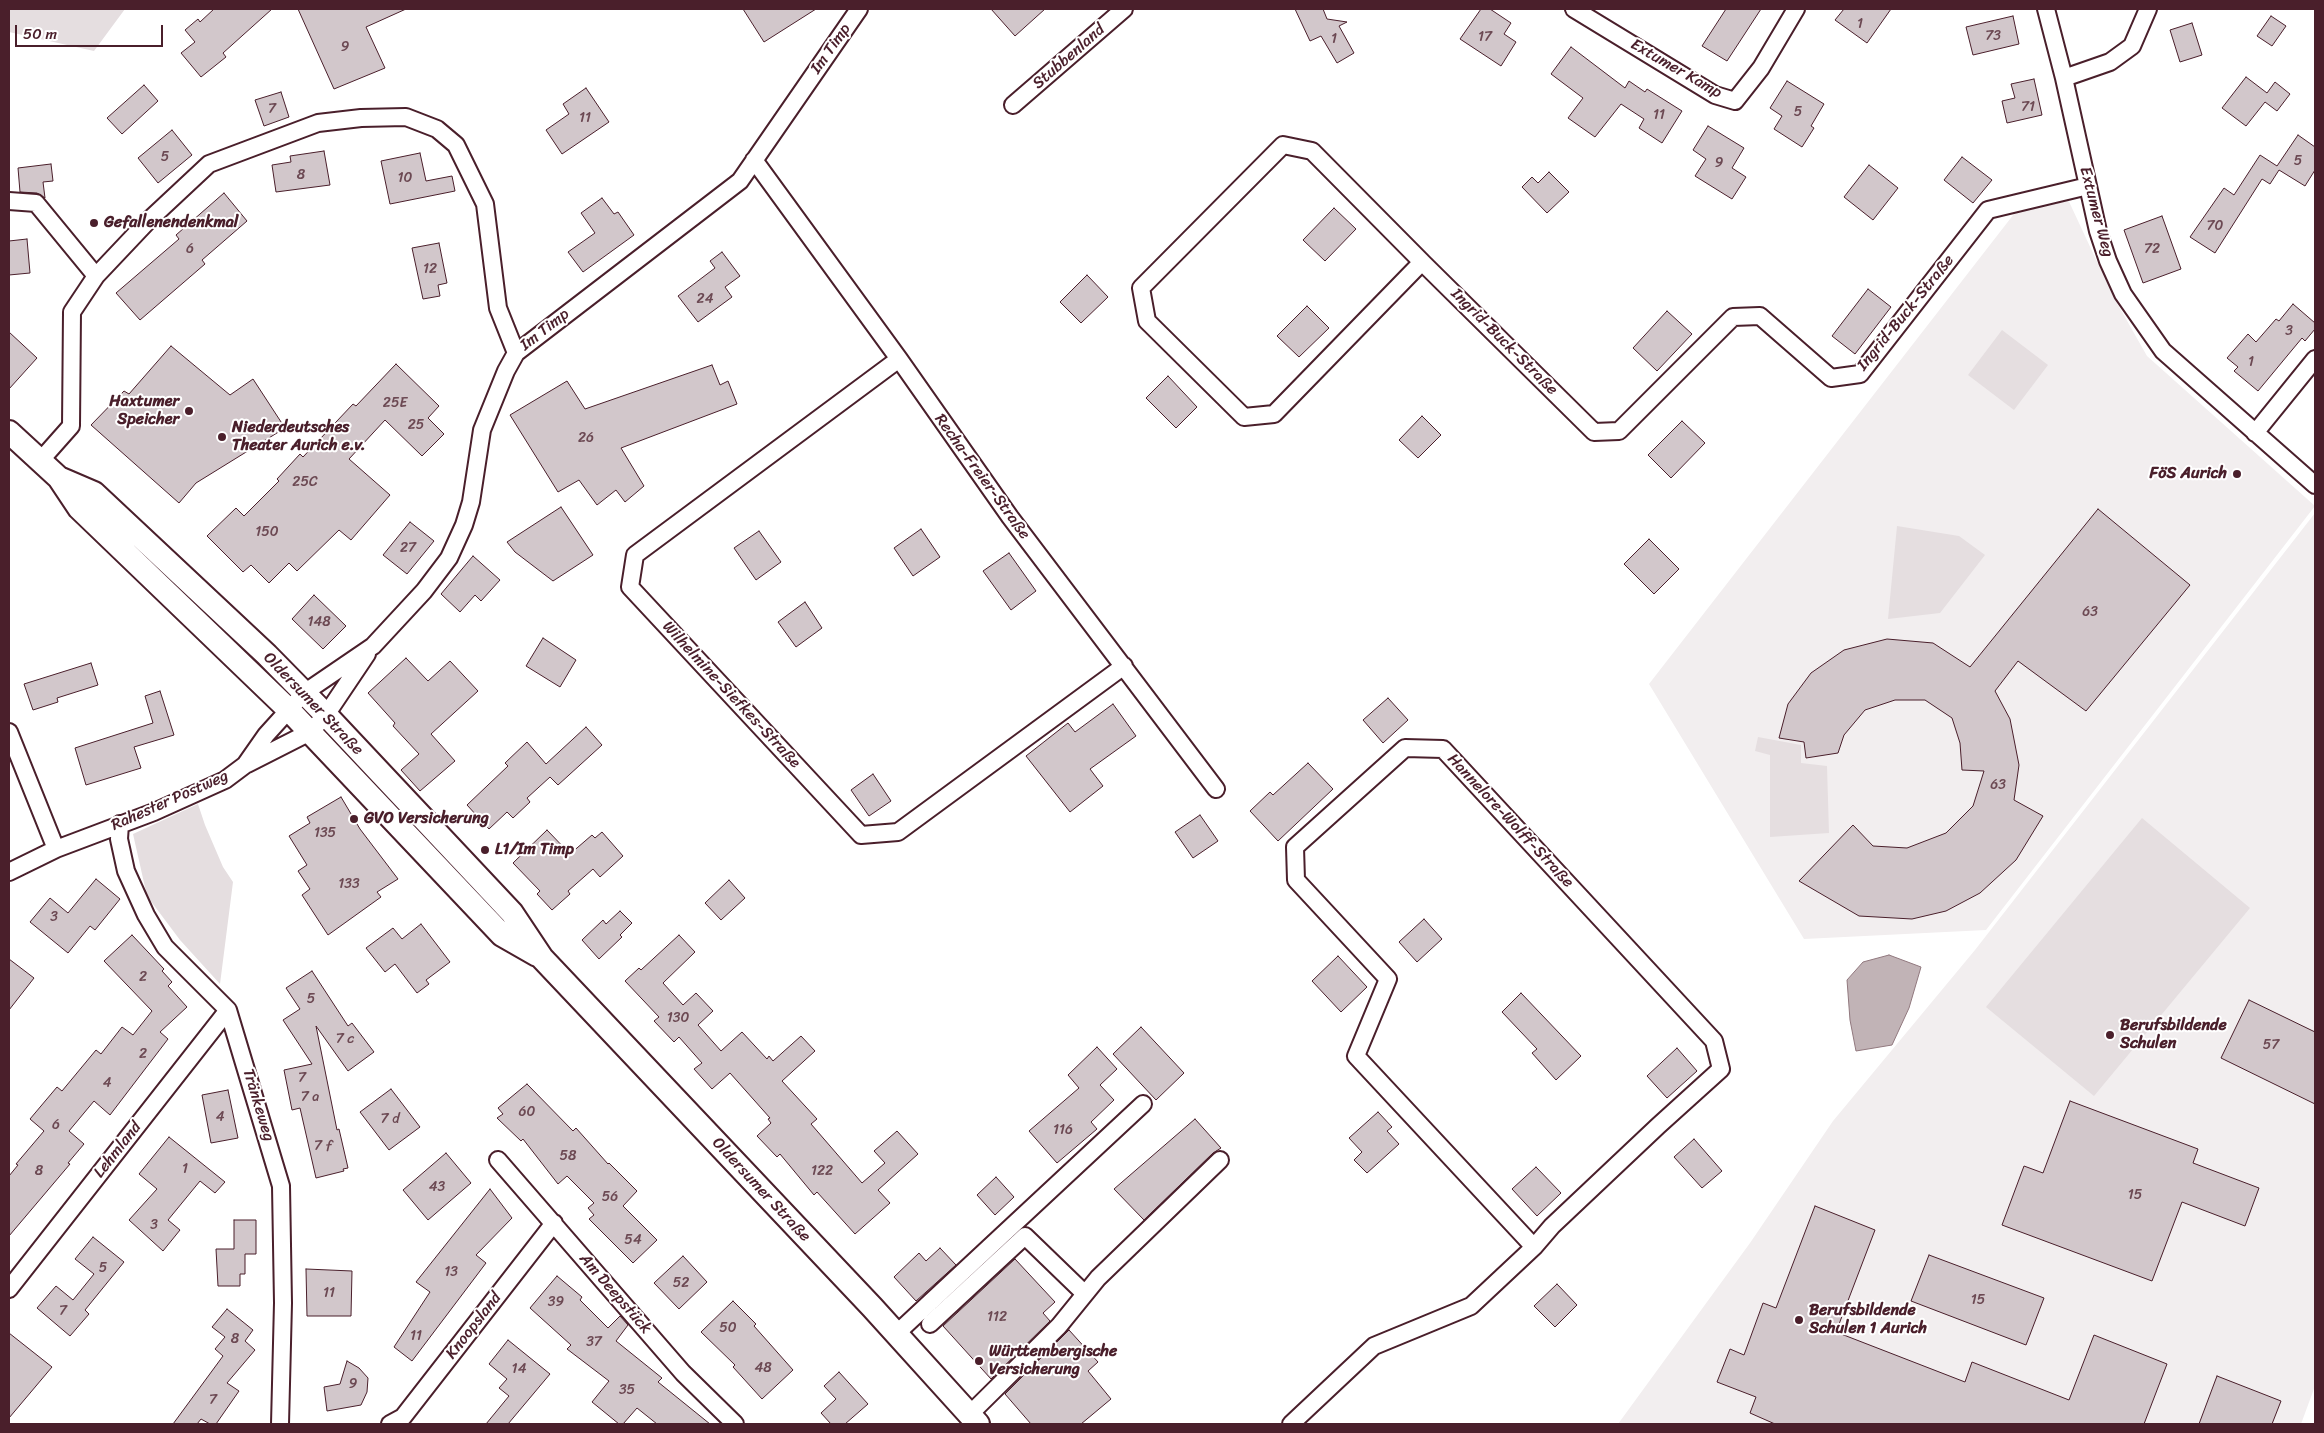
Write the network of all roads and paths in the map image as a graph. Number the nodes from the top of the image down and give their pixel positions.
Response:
1 (859, 9) edge
2 (1124, 9) edge
3 (1574, 9) edge
4 (1796, 9) edge
5 (2046, 9) edge
6 (2148, 9) edge
7 (2064, 78) junction
8 (1013, 105) dead end
9 (754, 160) junction
10 (2088, 186) junction
11 (9, 201) edge
12 (1422, 262) junction
13 (96, 276) junction
14 (516, 353) junction
15 (899, 359) junction
16 (2315, 359) edge
17 (9, 432) edge
18 (2255, 433) junction
19 (40, 461) junction
20 (59, 478) junction
21 (2315, 484) edge
22 (373, 646) junction
23 (1124, 666) junction
24 (304, 693) junction
25 (289, 710) junction
26 (326, 715) junction
27 (9, 732) edge
28 (310, 732) junction
29 (244, 765) junction
30 (1216, 789) dead end
31 (120, 824) junction
32 (56, 849) junction
33 (9, 872) edge
34 (542, 958) junction
35 (228, 1010) junction
36 (1142, 1104) dead end
37 (498, 1160) dead end
38 (1220, 1160) dead end
39 (554, 1223) junction
40 (1534, 1247) junction
41 (9, 1289) edge
42 (1084, 1293) junction
43 (930, 1324) dead end
44 (896, 1334) junction
45 (974, 1420) edge
46 (280, 1424) edge
47 (390, 1424) edge
48 (734, 1424) edge
49 (1291, 1424) edge

1 - 9 street, Im Timp
2 - 8 street, Stubbenland
3 - 4 street, Extumer Kamp
5 - 7 street, Extumer Weg
6 - 7 street
7 - 10 street, Extumer Weg
9 - 14 street, Im Timp
9 - 15 street, Recha-Freier-Straße
10 - 12 street, Ingrid-Buck-Straße
10 - 18 street, Extumer Weg
11 - 13 street
12 - 12 street, Ingrid-Buck-Straße
13 - 14 street
13 - 19 street
14 - 22 street, Im Timp
15 - 23 street, Recha-Freier-Straße
15 - 23 street, Wilhelmine-Siefkes-Straße
16 - 18 street
17 - 19 main road, Oldersumer Straße
18 - 21 street, Extumer Weg
19 - 20 main road, Oldersumer Straße
20 - 24 main road, Oldersumer Straße
20 - 25 main road, Oldersumer Straße
22 - 24 street, Im Timp
22 - 26 street
23 - 30 street, Recha-Freier-Straße
24 - 25 street, Rahester Postweg
24 - 26 main road, Oldersumer Straße
25 - 28 main road, Oldersumer Straße
25 - 29 street, Rahester Postweg
26 - 28 street
26 - 34 main road, Oldersumer Straße
27 - 32 street
28 - 29 street
28 - 34 main road, Oldersumer Straße
29 - 31 street, Rahester Postweg
31 - 32 street, Rahester Postweg
31 - 35 street, Tränkeweg
32 - 33 street, Rahester Postweg
34 - 44 main road, Oldersumer Straße
35 - 41 street, Lehmland
35 - 46 street, Tränkeweg
36 - 44 street
37 - 39 street, Am Deepstück
38 - 42 street
39 - 47 street, Knoopsland
39 - 48 street, Am Deepstück
40 - 40 street, Hannelore-Wolff-Straße
40 - 49 street, Hannelore-Wolff-Straße
42 - 43 street
42 - 45 street
44 - 45 main road, Oldersumer Straße

